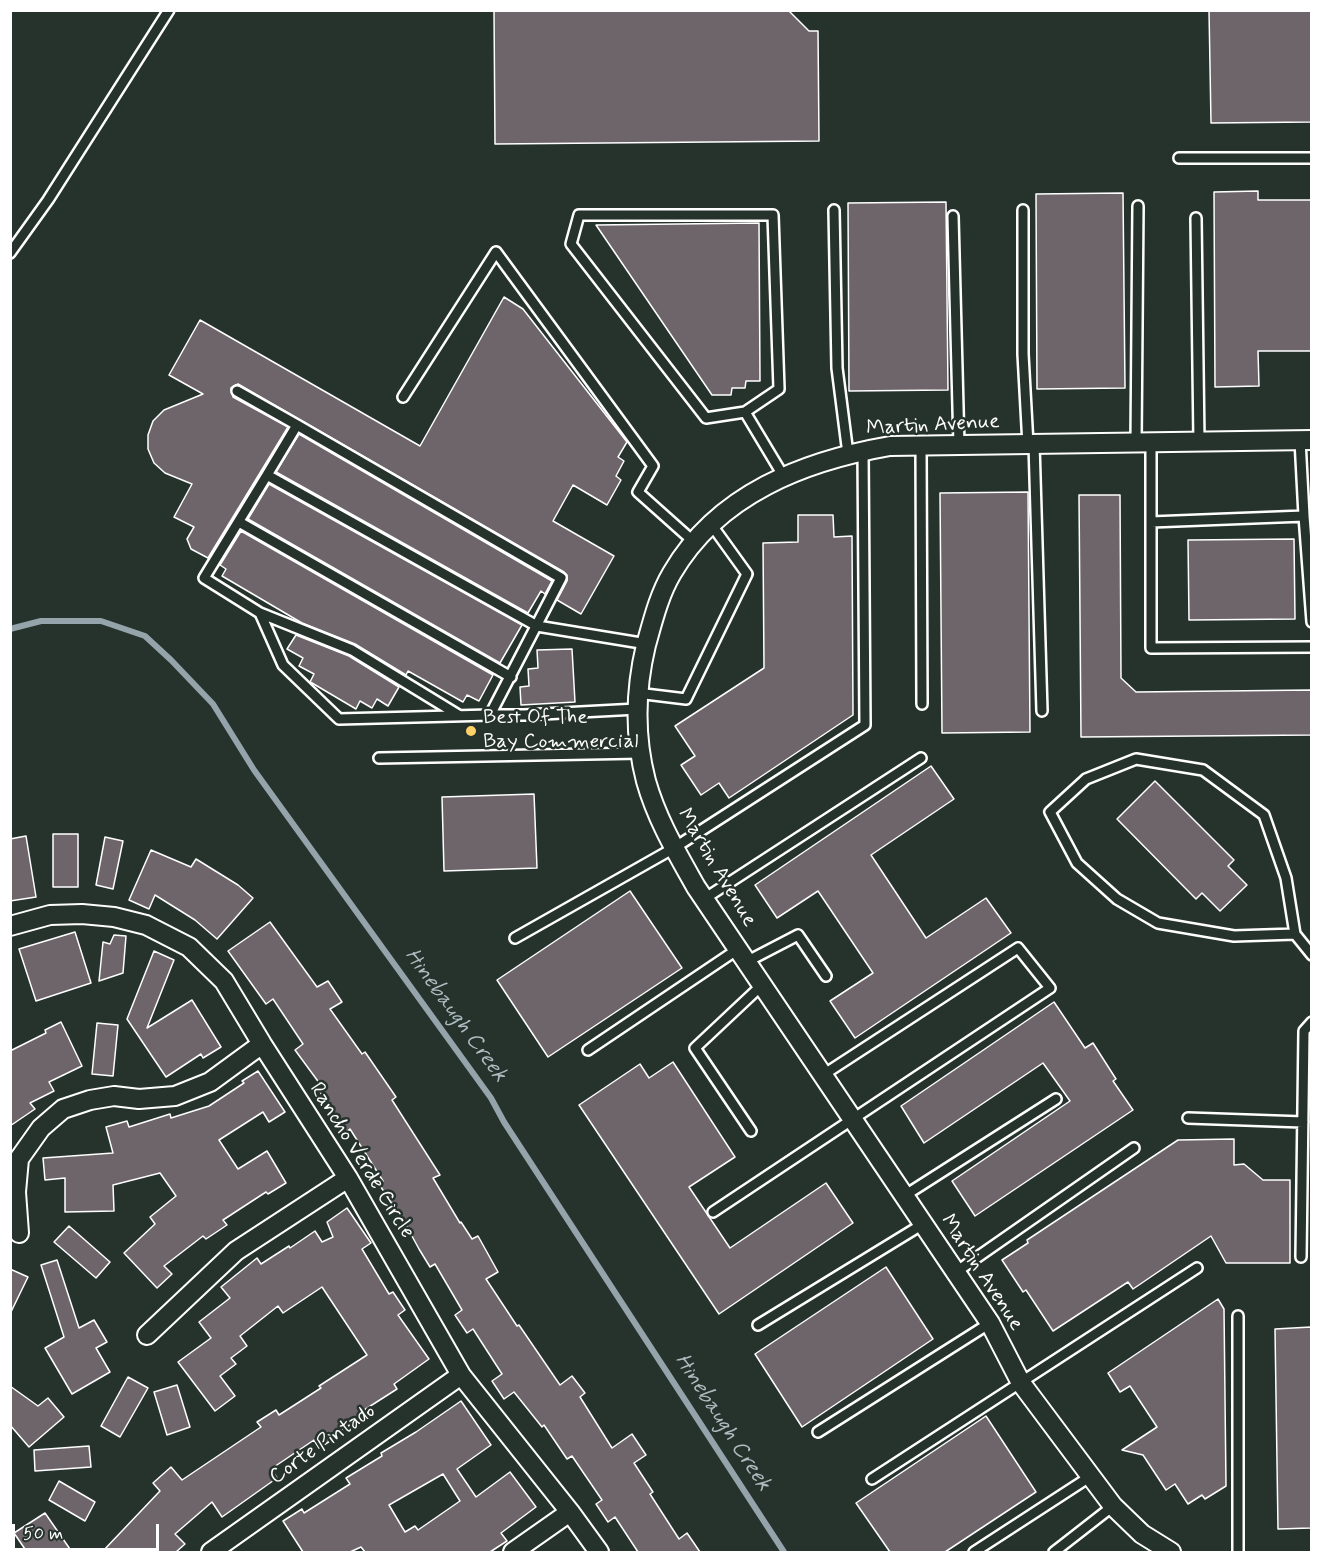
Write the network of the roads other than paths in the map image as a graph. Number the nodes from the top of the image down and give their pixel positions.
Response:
1 (169, 10) edge
2 (1179, 158) dead end
3 (1311, 158) edge
4 (1138, 206) dead end
5 (834, 210) dead end
6 (1023, 210) dead end
7 (952, 216) dead end
8 (1196, 218) dead end
9 (10, 253) edge
10 (237, 391) dead end
11 (403, 397) dead end
12 (745, 412) junction
13 (297, 425) junction
14 (1306, 440) edge
15 (1199, 442) junction
16 (1144, 443) junction
17 (1031, 444) junction
18 (921, 446) junction
19 (959, 446) junction
20 (855, 452) junction
21 (267, 475) junction
22 (784, 477) junction
23 (1304, 516) junction
24 (239, 522) junction
25 (1151, 522) junction
26 (711, 524) junction
27 (694, 542) junction
28 (260, 613) junction
29 (1311, 622) edge
30 (537, 626) junction
31 (647, 644) junction
32 (1311, 647) edge
33 (511, 677) junction
34 (637, 701) junction
35 (922, 704) dead end
36 (1042, 711) dead end
37 (490, 715) junction
38 (461, 717) junction
39 (640, 753) junction
40 (379, 758) dead end
41 (921, 758) dead end
42 (674, 848) junction
43 (704, 899) junction
44 (10, 926) edge
45 (1295, 934) junction
46 (514, 938) dead end
47 (742, 955) junction
48 (1311, 955) edge
49 (826, 976) dead end
50 (762, 985) junction
51 (1311, 1022) edge
52 (262, 1044) junction
53 (588, 1050) dead end
54 (823, 1075) junction
55 (1056, 1099) dead end
56 (1188, 1118) dead end
57 (852, 1119) junction
58 (1303, 1122) junction
59 (751, 1131) dead end
60 (1134, 1148) dead end
61 (348, 1178) junction
62 (904, 1196) junction
63 (713, 1212) dead end
64 (923, 1224) junction
65 (19, 1233) dead end
66 (1301, 1257) dead end
67 (1197, 1268) dead end
68 (956, 1272) junction
69 (1238, 1316) dead end
70 (990, 1323) junction
71 (758, 1325) dead end
72 (147, 1335) dead end
73 (461, 1375) junction
74 (1021, 1383) junction
75 (818, 1432) dead end
76 (1091, 1476) junction
77 (872, 1479) dead end
78 (1113, 1506) junction
79 (570, 1512) junction
80 (211, 1552) edge
81 (513, 1552) edge
82 (599, 1552) edge
83 (974, 1552) edge
84 (1054, 1552) edge
85 (1171, 1552) edge
86 (1238, 1552) edge

1 - 9 lane
2 - 3 lane
4 - 16 lane
5 - 20 lane
6 - 17 lane
7 - 19 lane
8 - 15 lane
10 - 13 lane
11 - 27 lane
12 - 12 lane
12 - 22 lane
13 - 21 lane
13 - 30 lane
14 - 15 street, Martin Avenue
14 - 23 lane
15 - 16 street, Martin Avenue
16 - 17 street, Martin Avenue
16 - 25 lane
17 - 19 street, Martin Avenue
17 - 36 lane
18 - 19 street, Martin Avenue
18 - 20 street, Martin Avenue
18 - 35 lane
20 - 22 street, Martin Avenue
20 - 42 lane
21 - 24 lane
21 - 30 lane
22 - 26 street, Martin Avenue
23 - 25 lane
23 - 29 lane
24 - 28 lane
24 - 33 lane
25 - 32 lane
26 - 27 street, Martin Avenue
26 - 34 lane
27 - 31 street, Martin Avenue
28 - 38 lane
28 - 38 lane
30 - 31 lane
30 - 33 lane
31 - 34 street, Martin Avenue
33 - 37 lane
34 - 37 lane
34 - 39 street, Martin Avenue
37 - 38 lane
39 - 40 lane
39 - 42 street, Martin Avenue
41 - 43 lane
42 - 43 street, Martin Avenue
42 - 46 lane
43 - 47 street, Martin Avenue
44 - 52 street, Rancho Verde Circle
45 - 45 lane
45 - 48 lane
47 - 49 lane
47 - 50 street, Martin Avenue
47 - 53 lane
50 - 54 street, Martin Avenue
50 - 59 lane
51 - 58 lane
52 - 61 street, Rancho Verde Circle
52 - 65 street
54 - 57 street, Martin Avenue
54 - 57 lane
55 - 62 lane
56 - 58 lane
57 - 62 street, Martin Avenue
57 - 63 lane
58 - 66 lane
60 - 68 lane
61 - 72 street
61 - 73 street, Rancho Verde Circle
62 - 64 street, Martin Avenue
64 - 68 street, Martin Avenue
64 - 71 lane
67 - 74 lane
68 - 70 street, Martin Avenue
69 - 86 lane
70 - 74 street, Martin Avenue
70 - 75 lane
73 - 79 street, Rancho Verde Circle
73 - 80 street, Corte Pintado
74 - 76 street, Martin Avenue
74 - 77 lane
76 - 78 street, Martin Avenue
76 - 83 lane
78 - 84 lane
78 - 85 street, Martin Avenue
79 - 81 street
79 - 82 street, Rancho Verde Circle

